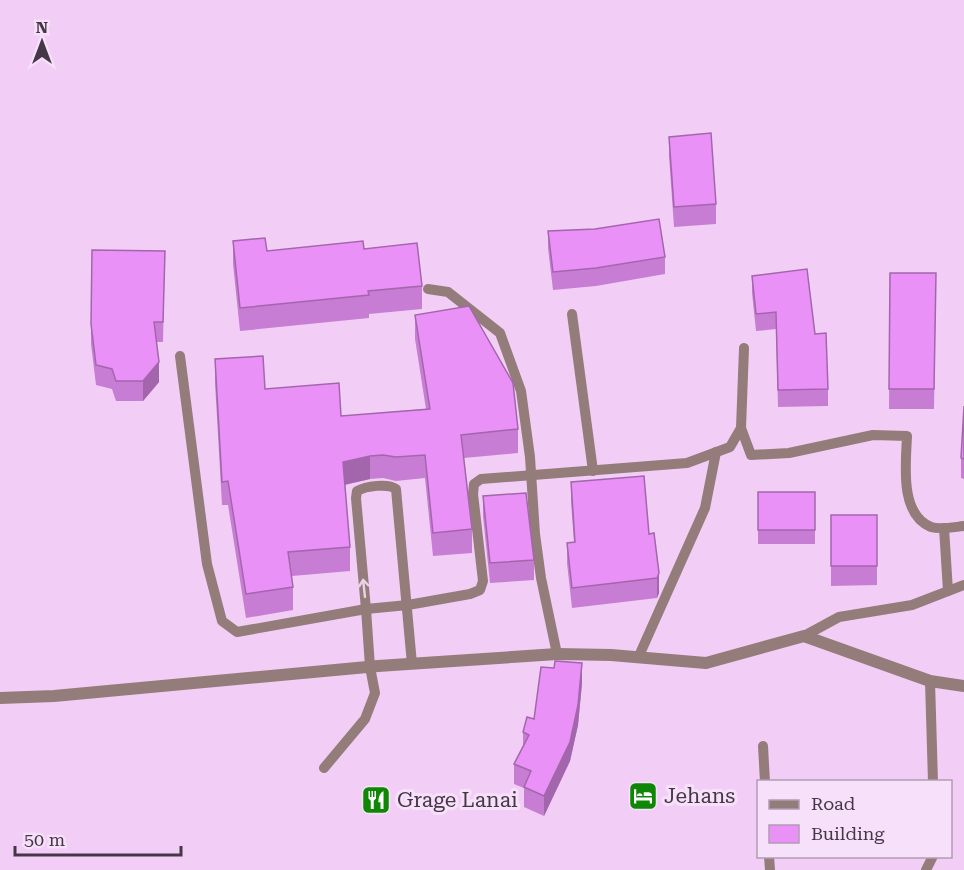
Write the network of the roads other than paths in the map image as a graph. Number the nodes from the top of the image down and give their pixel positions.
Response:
1 (428, 289) dead end
2 (572, 314) dead end
3 (744, 348) dead end
4 (180, 356) dead end
5 (741, 428) junction
6 (716, 452) junction
7 (593, 471) junction
8 (530, 475) junction
9 (964, 526) edge
10 (944, 528) junction
11 (964, 585) edge
12 (948, 591) junction
13 (408, 605) junction
14 (366, 609) junction
15 (804, 636) junction
16 (556, 654) junction
17 (638, 658) junction
18 (412, 664) junction
19 (370, 667) junction
20 (930, 681) junction
21 (964, 686) edge
22 (0, 698) edge
23 (763, 746) dead end
24 (324, 768) dead end
25 (765, 780) edge
26 (933, 780) edge

1 - 8 lane
2 - 7 lane
3 - 5 lane
4 - 14 lane
5 - 6 lane
5 - 10 lane
6 - 7 lane
6 - 17 lane
7 - 8 lane
8 - 13 lane
8 - 16 lane
9 - 10 lane
10 - 12 lane
11 - 12 lane
12 - 15 lane
13 - 14 lane
14 -> 13 lane
13 - 18 lane
14 - 19 lane
15 - 17 street
15 - 20 street
16 - 17 street
16 - 18 street
18 - 19 street
19 - 22 street
19 - 24 lane
20 - 21 street
20 - 26 lane
23 - 25 lane

